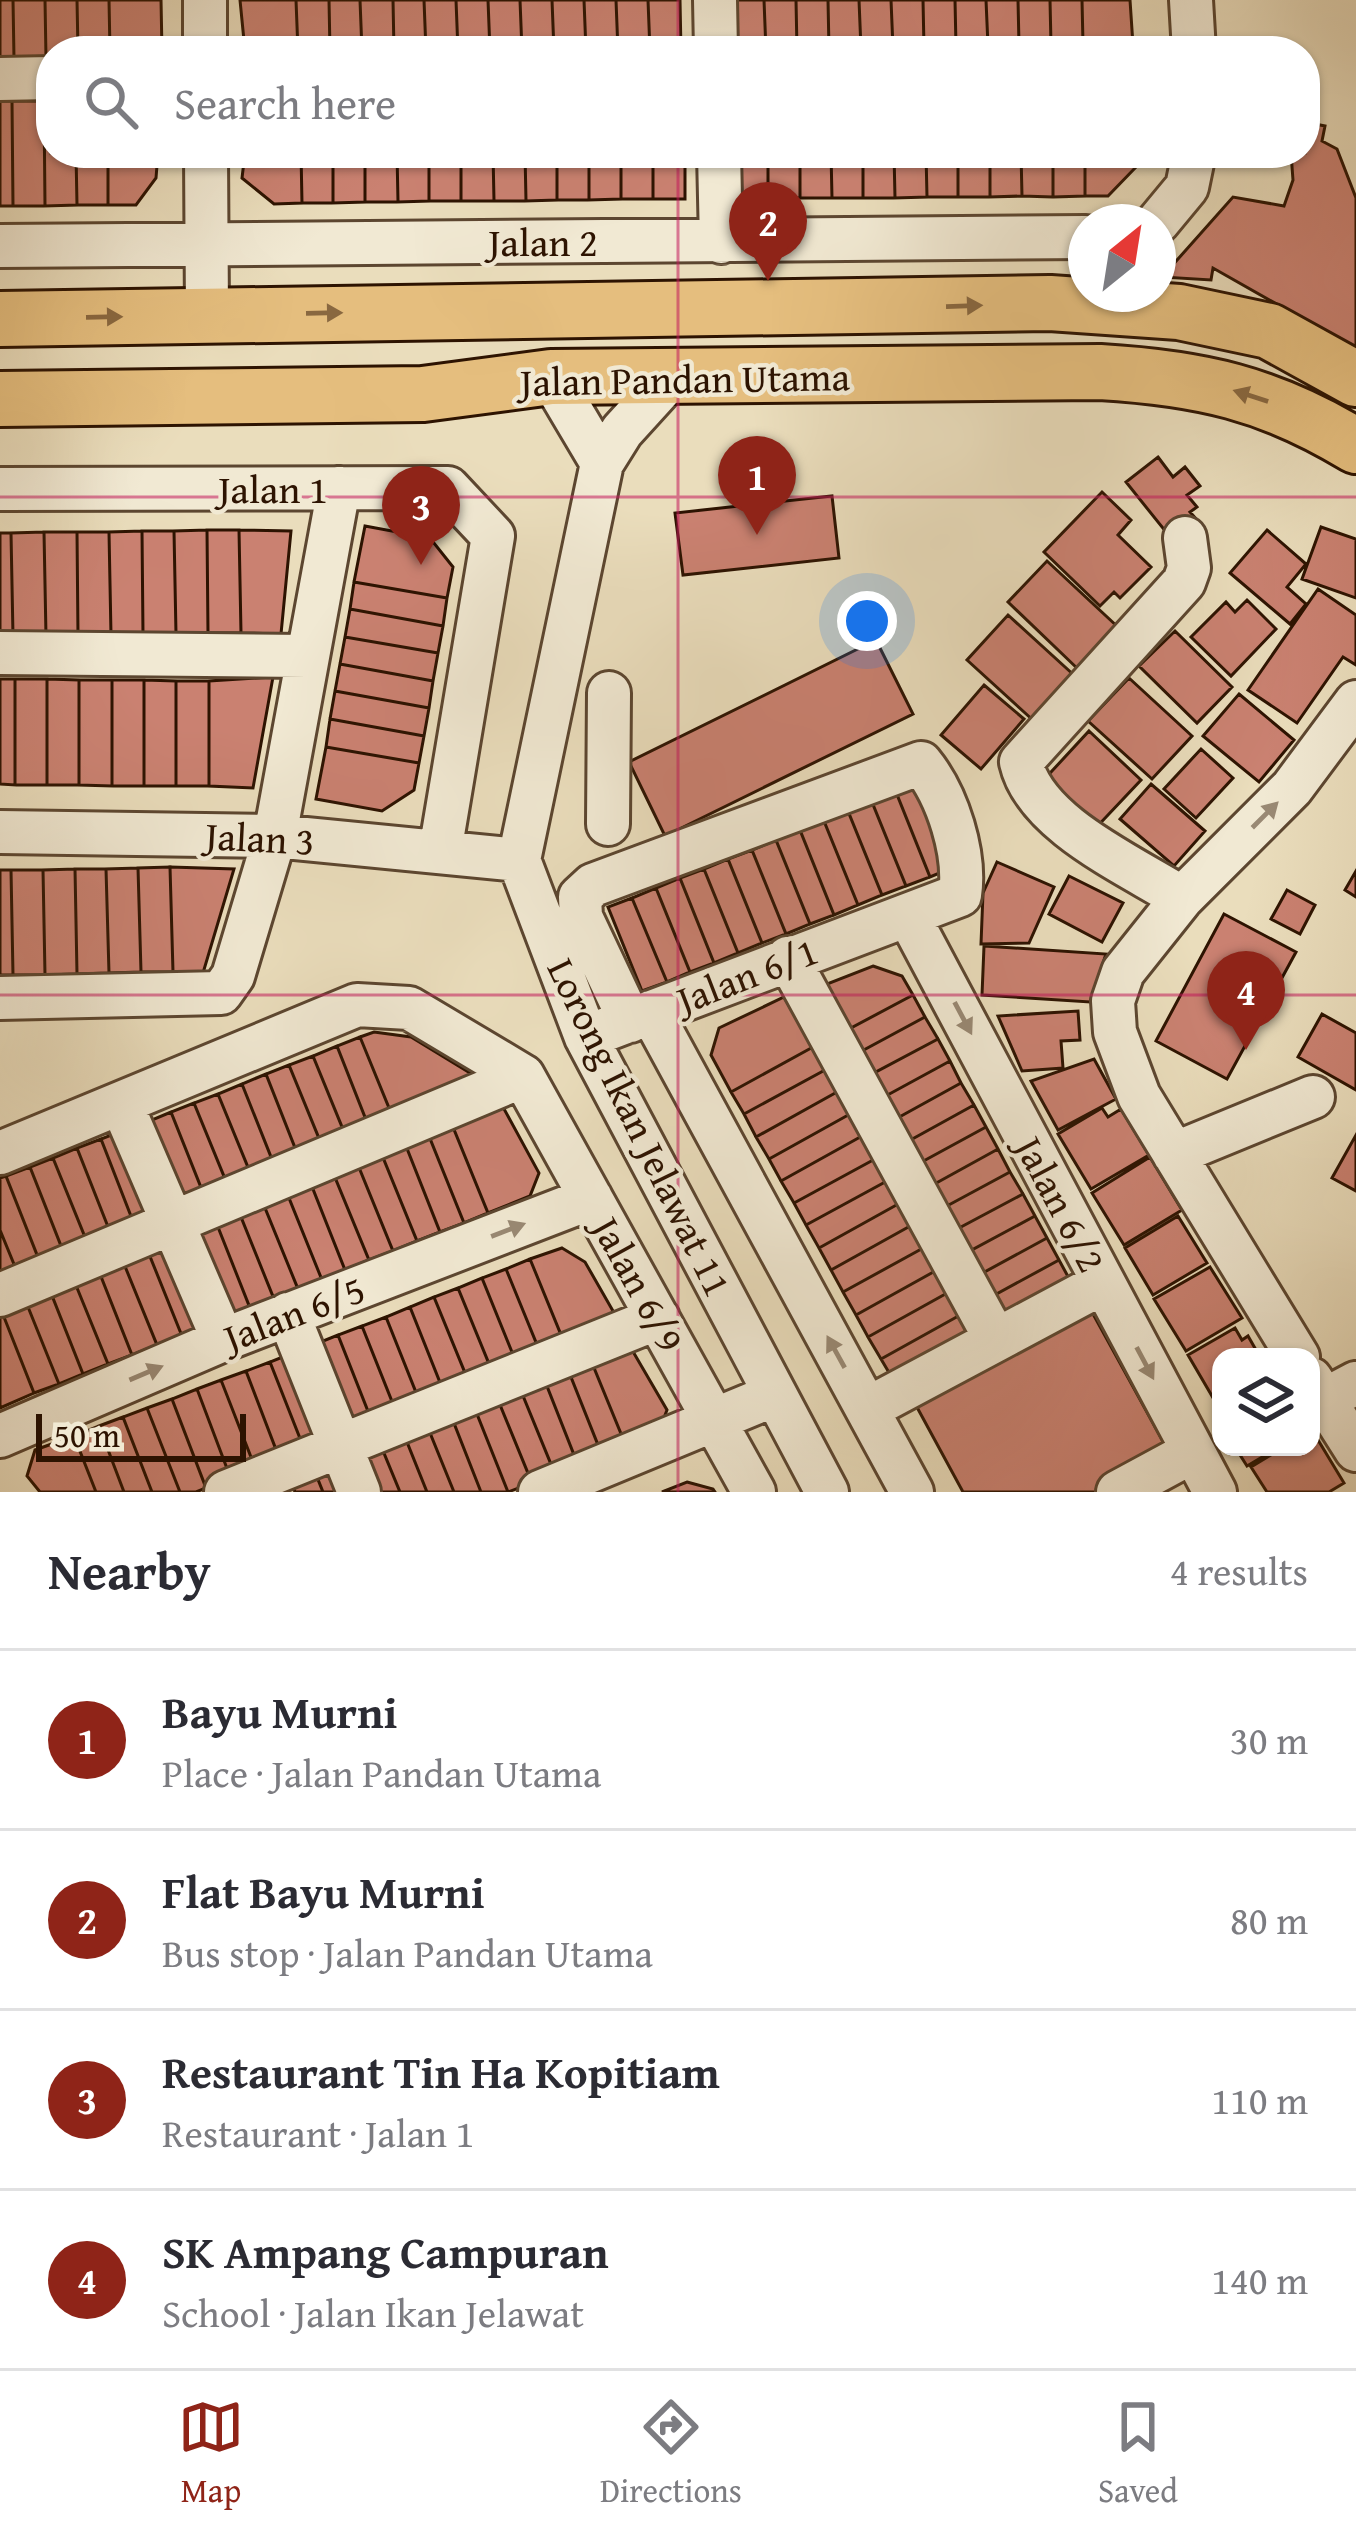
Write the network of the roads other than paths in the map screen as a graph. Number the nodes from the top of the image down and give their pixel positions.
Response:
1 (205, 0) edge
2 (715, 0) edge
3 (1191, 0) edge
4 (205, 36) edge
5 (716, 36) edge
6 (1192, 36) edge
7 (36, 78) edge
8 (0, 79) edge
9 (206, 168) edge
10 (719, 168) edge
11 (1191, 168) edge
12 (1173, 204) edge
13 (1068, 237) edge
14 (721, 242) junction
15 (207, 243) junction
16 (0, 246) edge
17 (674, 308) junction
18 (207, 315) junction
19 (0, 319) edge
20 (0, 364) edge
21 (806, 375) junction
22 (672, 376) junction
23 (551, 377) junction
24 (1356, 379) edge
25 (0, 399) edge
26 (1356, 446) edge
27 (602, 463) junction
28 (339, 488) junction
29 (0, 489) edge
30 (1185, 538) dead end
31 (0, 653) edge
32 (307, 656) junction
33 (609, 694) dead end
34 (1356, 702) edge
35 (608, 824) dead end
36 (0, 832) edge
37 (275, 836) junction
38 (440, 852) junction
39 (519, 860) junction
40 (1182, 898) junction
41 (908, 915) junction
42 (788, 958) junction
43 (0, 998) edge
44 (641, 1017) junction
45 (586, 1037) junction
46 (524, 1076) junction
47 (1313, 1096) dead end
48 (122, 1105) junction
49 (0, 1153) edge
50 (1174, 1154) junction
51 (591, 1198) junction
52 (172, 1223) junction
53 (1103, 1283) junction
54 (0, 1295) edge
55 (288, 1315) junction
56 (658, 1318) junction
57 (223, 1340) junction
58 (996, 1340) junction
59 (1293, 1348) edge
60 (1330, 1387) edge
61 (774, 1395) junction
62 (867, 1409) junction
63 (714, 1419) junction
64 (0, 1436) edge
65 (341, 1447) junction
66 (1356, 1450) edge
67 (1192, 1452) junction
68 (589, 1483) edge
69 (226, 1492) edge
70 (359, 1492) edge
71 (540, 1492) edge
72 (754, 1492) edge
73 (827, 1492) edge
74 (912, 1492) edge
75 (1118, 1492) edge
76 (1215, 1492) edge

1 - 4 street
2 - 5 street
3 - 6 street
7 - 8 street
9 - 15 street
10 - 14 street
11 - 12 street
13 - 14 street, Jalan 2
14 - 15 street, Jalan 2
15 - 16 street, Jalan 2
15 - 18 street
18 -> 17 main road, Jalan Pandan Utama
17 - 21 main road
17 -> 24 main road, Jalan Pandan Utama
19 -> 18 main road, Jalan Pandan Utama
20 - 23 main road
21 - 22 main road, Jalan Pandan Utama
26 -> 21 main road, Jalan Pandan Utama
22 - 23 main road, Jalan Pandan Utama
22 - 27 street
23 - 25 main road, Jalan Pandan Utama
23 - 27 street
27 - 39 street
28 - 29 street, Jalan 1
28 - 32 street
28 - 38 street, Jalan 1
30 - 40 street
31 - 32 street
32 - 37 street
33 - 35 street
40 -> 34 street
36 - 37 street, Jalan 3
37 - 38 street, Jalan 3
37 - 43 street
38 - 39 street, Jalan 3
39 - 45 street, Lorong Ikan Jelawat 11
40 - 50 street
41 - 42 street, Jalan 6/1
41 - 44 street, Jalan 6/1
41 -> 53 street, Jalan 6/2
42 - 44 street, Jalan 6/1
42 - 58 street
44 - 45 street, Jalan 6/1
62 -> 44 street
45 - 61 street, Lorong Ikan Jelawat 11
46 - 48 street
46 - 51 street, Jalan 6/9
46 - 52 street
47 - 50 street
48 - 49 street
48 - 52 street
50 - 59 street
55 -> 51 street, Jalan 6/5
51 - 56 street, Jalan 6/9
52 - 54 street
52 - 57 street
53 - 58 street
53 -> 67 street, Jalan 6/2
55 - 57 street, Jalan 6/5
55 - 65 street
56 - 63 street, Jalan 6/9
56 - 65 street
64 -> 57 street, Jalan 6/5
58 - 62 street
60 - 66 street
61 - 63 street
61 - 73 street, Lorong Ikan Jelawat 11
62 - 74 street
63 - 68 street
63 - 72 street, Jalan 6/9
65 - 69 street
65 - 70 street
67 - 75 street
67 - 76 street, Jalan 6/2
68 - 71 street

